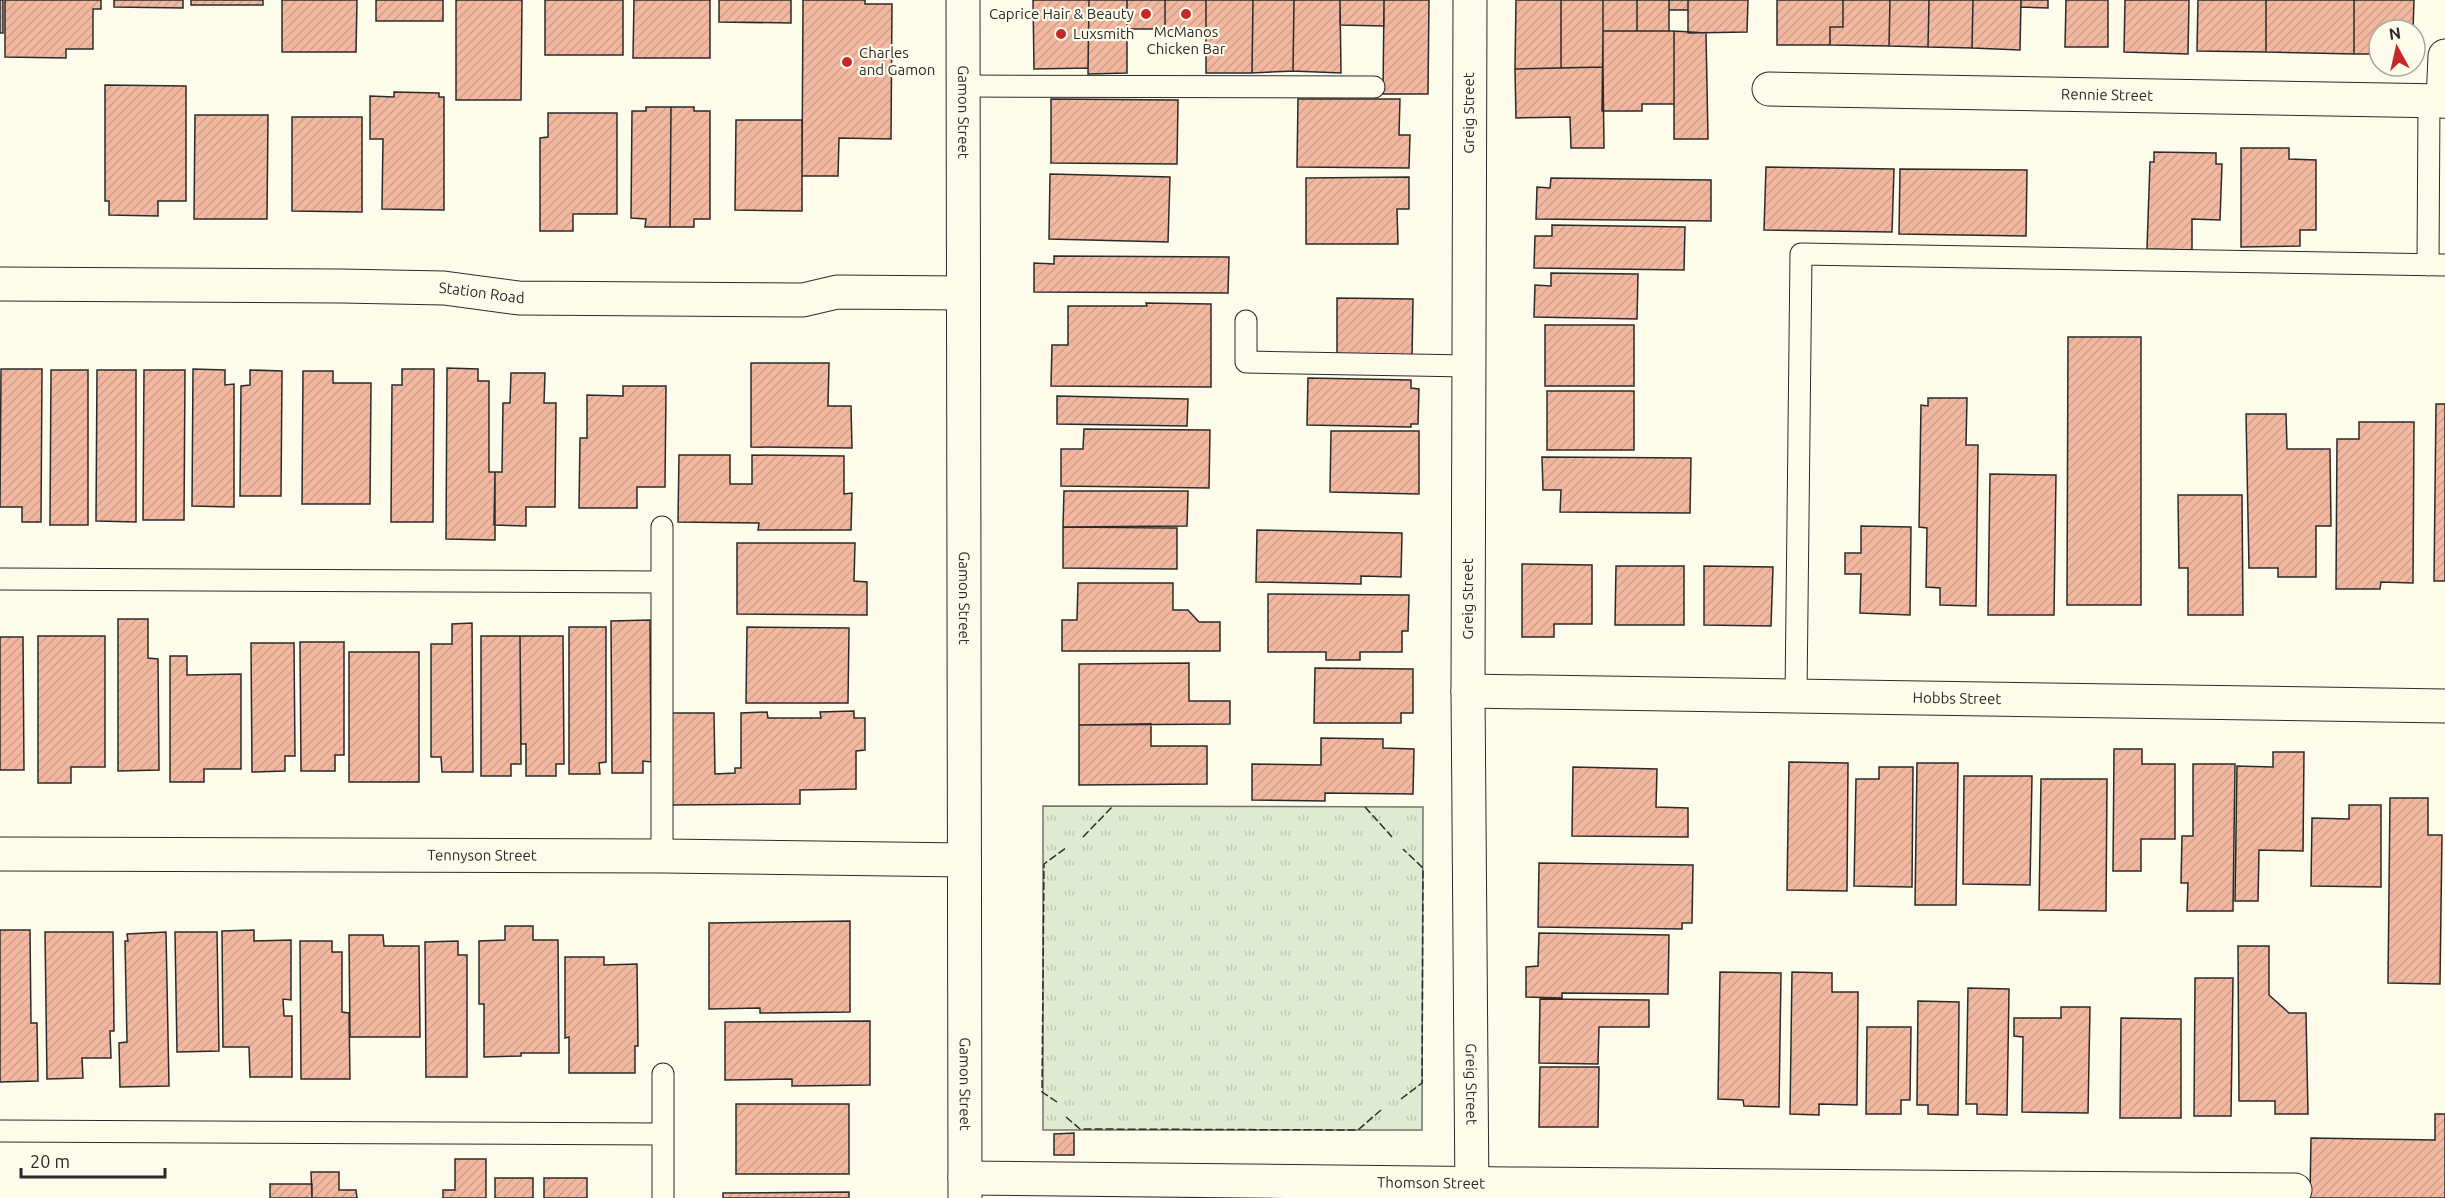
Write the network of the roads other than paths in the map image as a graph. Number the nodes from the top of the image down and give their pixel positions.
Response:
1 (963, 0) edge
2 (1470, 0) edge
3 (2445, 56) edge
4 (963, 86) junction
5 (1374, 87) dead end
6 (1769, 89) dead end
7 (2439, 101) edge
8 (2437, 265) edge
9 (0, 284) edge
10 (963, 293) junction
11 (1246, 321) dead end
12 (1468, 366) junction
13 (662, 526) dead end
14 (0, 579) edge
15 (662, 582) junction
16 (1468, 691) junction
17 (1796, 696) junction
18 (2445, 706) edge
19 (0, 854) edge
20 (662, 856) junction
21 (964, 860) junction
22 (663, 1074) dead end
23 (0, 1131) edge
24 (663, 1134) junction
25 (965, 1188) edge
26 (1472, 1191) edge
27 (2295, 1194) edge
28 (663, 1198) edge

1 - 4 street, Gamon Street
2 - 12 street, Greig Street
3 - 7 street
4 - 5 lane
4 - 10 street, Gamon Street
6 - 7 street, Rennie Street
7 - 8 lane
8 - 17 lane
9 - 10 street, Station Road
10 - 21 street, Gamon Street
11 - 12 lane
12 - 16 street, Greig Street
13 - 15 lane
14 - 15 lane
15 - 20 lane
16 - 17 street, Hobbs Street
16 - 26 street, Greig Street
17 - 18 street, Hobbs Street
19 - 20 street, Tennyson Street
20 - 21 street, Tennyson Street
21 - 25 street, Gamon Street
22 - 24 lane
23 - 24 lane
24 - 28 lane
25 - 26 street, Thomson Street
26 - 27 street, Thomson Street

